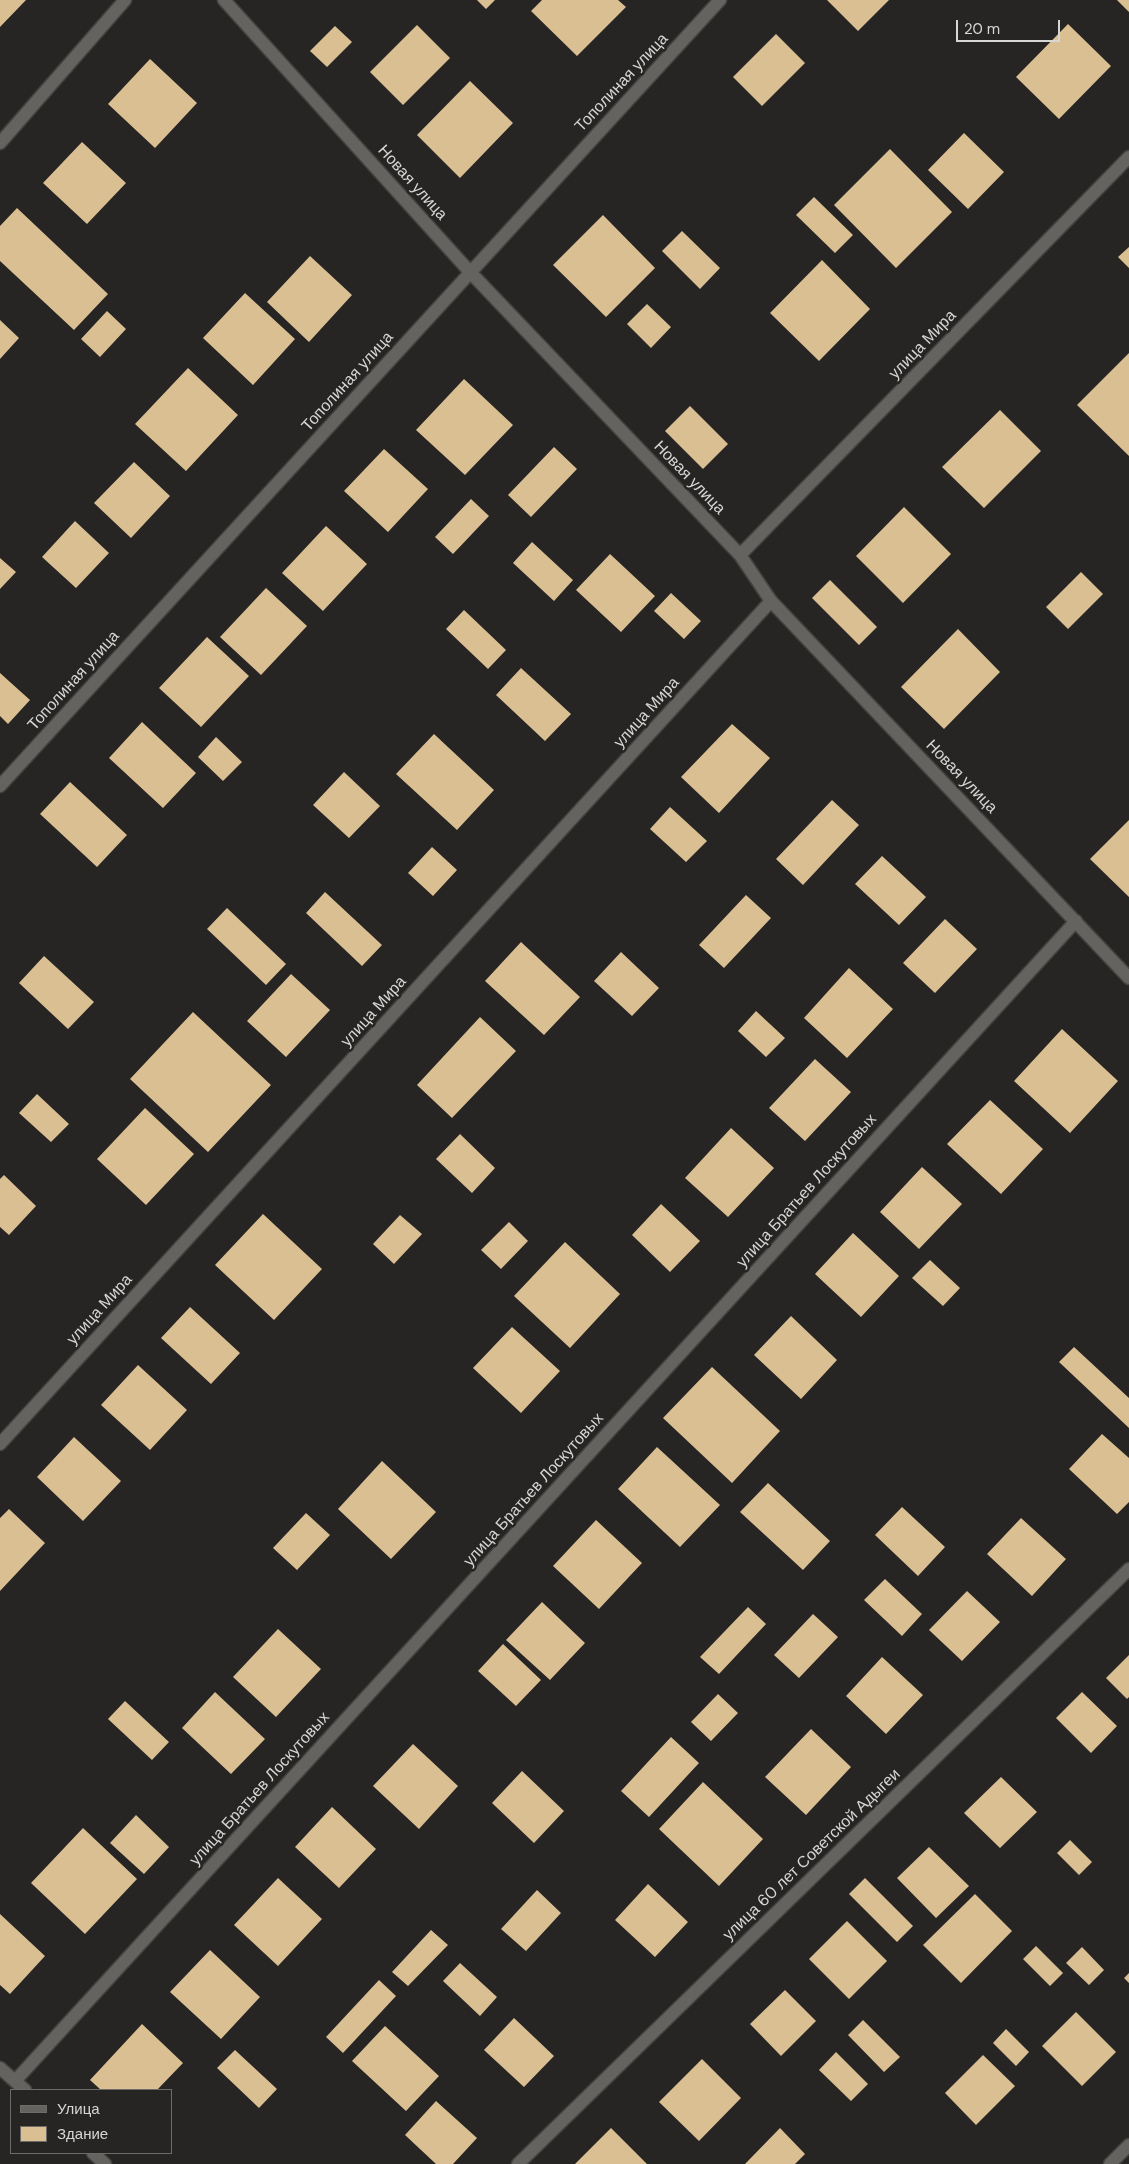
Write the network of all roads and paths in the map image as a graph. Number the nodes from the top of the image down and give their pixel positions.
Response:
1 (125, 0) edge
2 (224, 0) edge
3 (720, 0) edge
4 (0, 143) edge
5 (1129, 157) edge
6 (470, 272) junction
7 (740, 555) junction
8 (771, 601) junction
9 (0, 786) edge
10 (1076, 921) junction
11 (1129, 978) edge
12 (0, 1444) edge
13 (1129, 1568) edge
14 (0, 2068) edge
15 (15, 2081) junction
16 (24, 2089) edge
17 (1129, 2145) edge
18 (94, 2154) edge
19 (105, 2164) edge
20 (518, 2164) edge
21 (1110, 2164) edge

1 - 4 street
2 - 6 street, Новая улица
3 - 6 street, Тополиная улица
5 - 7 street, улица Мира
6 - 7 street, Новая улица
6 - 9 street, Тополиная улица
7 - 8 street, Новая улица
8 - 10 street, Новая улица
8 - 12 street, улица Мира
10 - 11 street, Новая улица
10 - 15 street, улица Братьев Лоскутовых
13 - 20 street, улица 60 лет Советской Адыгеи
14 - 15 street
15 - 16 street
17 - 21 street
18 - 19 street

